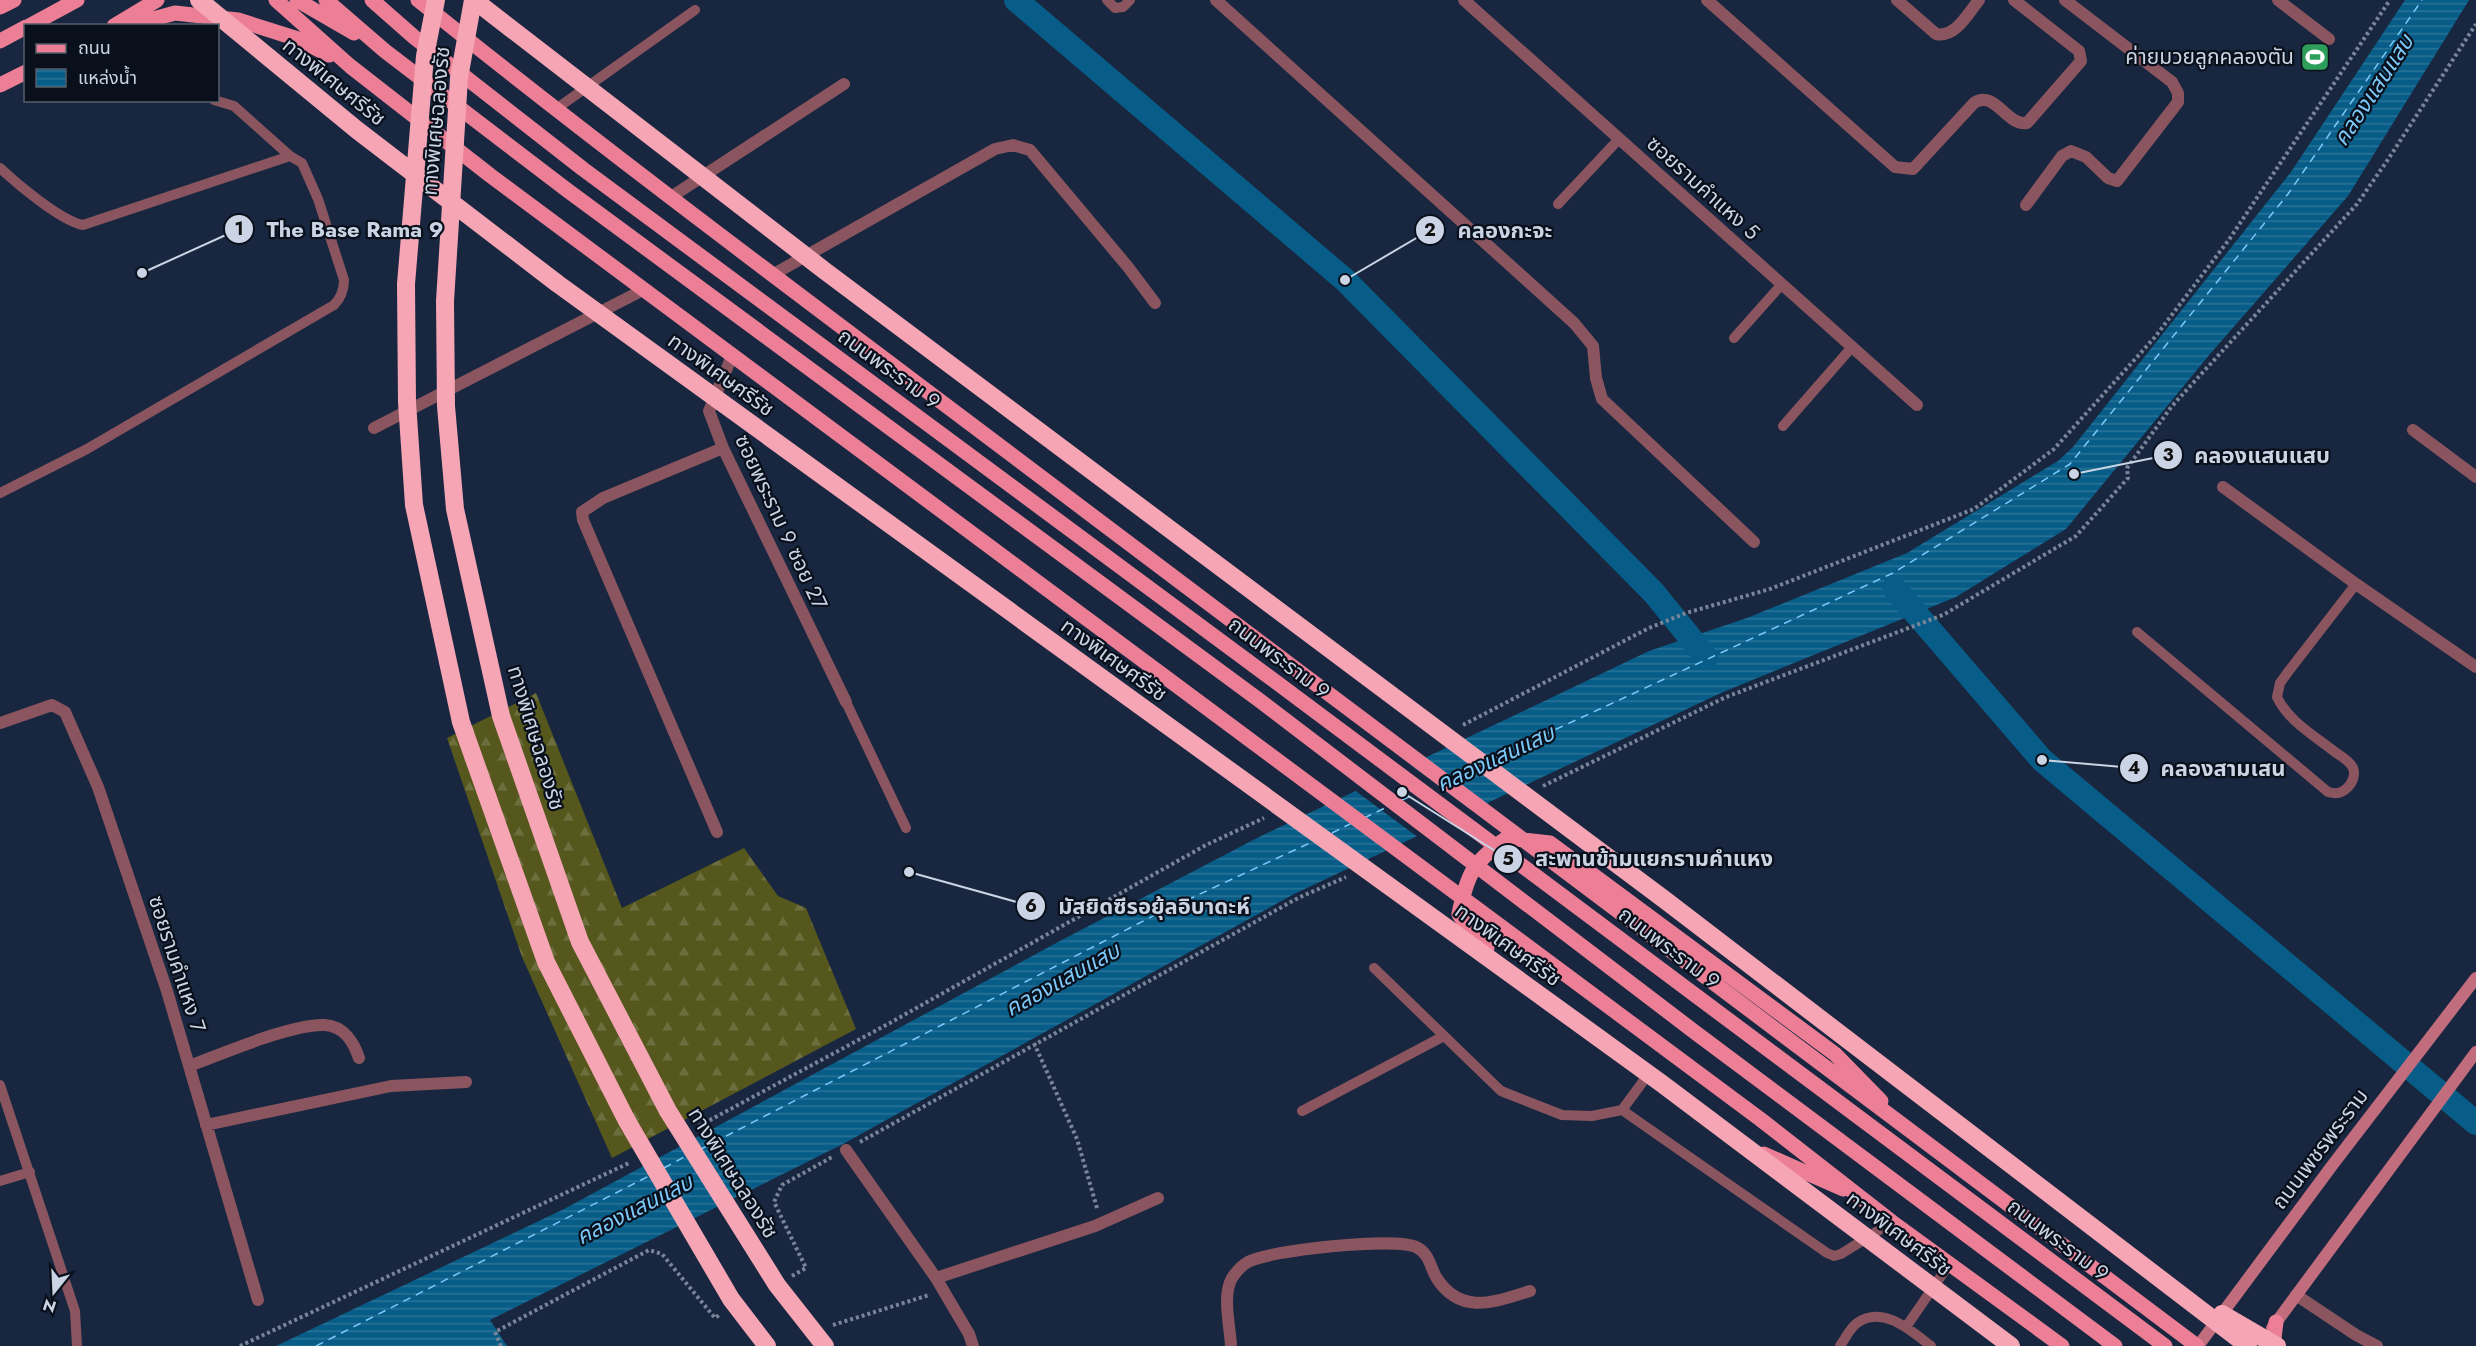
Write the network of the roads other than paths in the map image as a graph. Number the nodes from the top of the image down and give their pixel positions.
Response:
1 (14, 0) edge
2 (77, 0) edge
3 (157, 0) edge
4 (199, 0) edge
5 (276, 0) edge
6 (297, 0) edge
7 (326, 0) edge
8 (372, 0) edge
9 (418, 0) edge
10 (436, 0) edge
11 (474, 0) edge
12 (1107, 0) edge
13 (1130, 0) edge
14 (1216, 0) edge
15 (1464, 0) edge
16 (1707, 0) edge
17 (1897, 0) edge
18 (1979, 0) edge
19 (2014, 0) edge
20 (2065, 0) edge
21 (2278, 0) edge
22 (0, 7) edge
23 (695, 9) dead end
24 (31, 24) edge
25 (117, 24) edge
26 (135, 24) edge
27 (24, 28) edge
28 (2329, 39) dead end
29 (0, 40) edge
30 (386, 51) junction
31 (350, 66) junction
32 (24, 73) edge
33 (844, 84) dead end
34 (0, 85) edge
35 (219, 102) edge
36 (556, 109) junction
37 (1619, 139) junction
38 (290, 156) junction
39 (0, 168) edge
40 (671, 196) junction
41 (1558, 204) dead end
42 (2026, 205) dead end
43 (774, 274) junction
44 (1782, 284) junction
45 (643, 290) junction
46 (1155, 303) dead end
47 (1734, 338) dead end
48 (1852, 347) junction
49 (732, 356) junction
50 (1917, 405) dead end
51 (1783, 426) dead end
52 (374, 429) dead end
53 (2413, 430) dead end
54 (723, 448) junction
55 (2476, 477) edge
56 (2223, 487) dead end
57 (0, 493) edge
58 (1754, 542) dead end
59 (2356, 584) junction
60 (2137, 632) dead end
61 (2476, 667) edge
62 (846, 702) joint
63 (0, 723) edge
64 (906, 828) dead end
65 (717, 832) dead end
66 (1374, 968) dead end
67 (2476, 978) edge
68 (1444, 1036) junction
69 (2476, 1052) edge
70 (359, 1058) dead end
71 (189, 1066) junction
72 (1650, 1072) junction
73 (465, 1082) dead end
74 (0, 1085) edge
75 (2, 1098) edge
76 (1622, 1110) junction
77 (1302, 1111) dead end
78 (206, 1125) junction
79 (1918, 1138) junction
80 (846, 1150) road end
81 (30, 1172) junction
82 (0, 1181) edge
83 (1158, 1198) dead end
84 (1865, 1199) junction
85 (1892, 1222) junction
86 (1950, 1263) junction
87 (2148, 1271) junction
88 (936, 1278) junction
89 (1530, 1291) dead end
90 (2296, 1295) junction
91 (258, 1300) dead end
92 (2276, 1322) junction
93 (1906, 1327) junction
94 (825, 1337) edge
95 (77, 1346) edge
96 (767, 1346) edge
97 (974, 1346) edge
98 (1231, 1346) edge
99 (1840, 1346) edge
100 (1931, 1346) edge
101 (2011, 1346) edge
102 (2062, 1346) edge
103 (2115, 1346) edge
104 (2165, 1346) edge
105 (2198, 1346) edge
106 (2248, 1346) edge
107 (2260, 1346) edge
108 (2275, 1346) edge
109 (2377, 1346) edge

1 - 22 main road
2 - 24 main road
3 - 25 main road
4 - 101 highway, ทางพิเศษศรีรัช
5 - 31 main road
6 - 30 main road
7 - 30 main road
8 - 104 main road, ถนนพระราม 9
9 - 36 main road, ถนนพระราม 9
10 - 96 highway, ทางพิเศษฉลองรัช
11 - 87 highway
11 - 94 highway, ทางพิเศษฉลองรัช
12 - 13 lane
14 - 58 street
15 - 37 street, ซอยรามคำแหง 5
16 - 19 street
17 - 18 street
20 - 42 street
21 - 28 street
23 - 36 lane
26 - 31 main road
27 - 29 main road
30 - 103 main road
31 - 45 main road
32 - 34 main road
33 - 40 street
35 - 38 lane
36 - 40 main road, ถนนพระราม 9
37 - 41 lane
37 - 44 street, ซอยรามคำแหง 5
38 - 39 lane
38 - 57 lane
40 - 43 main road, ถนนพระราม 9
43 - 46 street
43 - 79 main road, ถนนพระราม 9
44 - 47 lane
44 - 48 street, ซอยรามคำแหง 5
45 - 49 main road
45 - 52 street
48 - 50 street, ซอยรามคำแหง 5
48 - 51 lane
49 - 54 street, ซอยพระราม 9 ซอย 27
49 - 84 main road
53 - 55 street
54 - 62 street, ซอยพระราม 9 ซอย 27
54 - 65 street
56 - 59 street
59 - 60 lane
59 - 61 street
62 - 64 lane
63 - 71 street, ซอยรามคำแหง 7
66 - 68 lane
67 - 105 street, ถนนเพชรพระราม
68 - 76 lane
68 - 77 lane
69 - 90 street
70 - 71 street
71 - 78 street, ซอยรามคำแหง 7
72 - 76 lane
72 - 79 main road
72 - 84 main road
73 - 78 street
74 - 75 lane
75 - 81 lane
76 - 85 lane
78 - 91 street, ซอยรามคำแหง 7
79 - 105 main road, ถนนพระราม 9
80 - 88 street
81 - 82 lane
81 - 95 lane
83 - 88 street
84 - 85 main road
85 - 86 main road
86 - 93 lane
86 - 102 main road
87 - 106 highway
87 - 108 highway
88 - 97 street
89 - 98 street
90 - 92 street
90 - 109 street
92 - 107 street
92 - 108 main road
93 - 99 lane
93 - 100 lane

